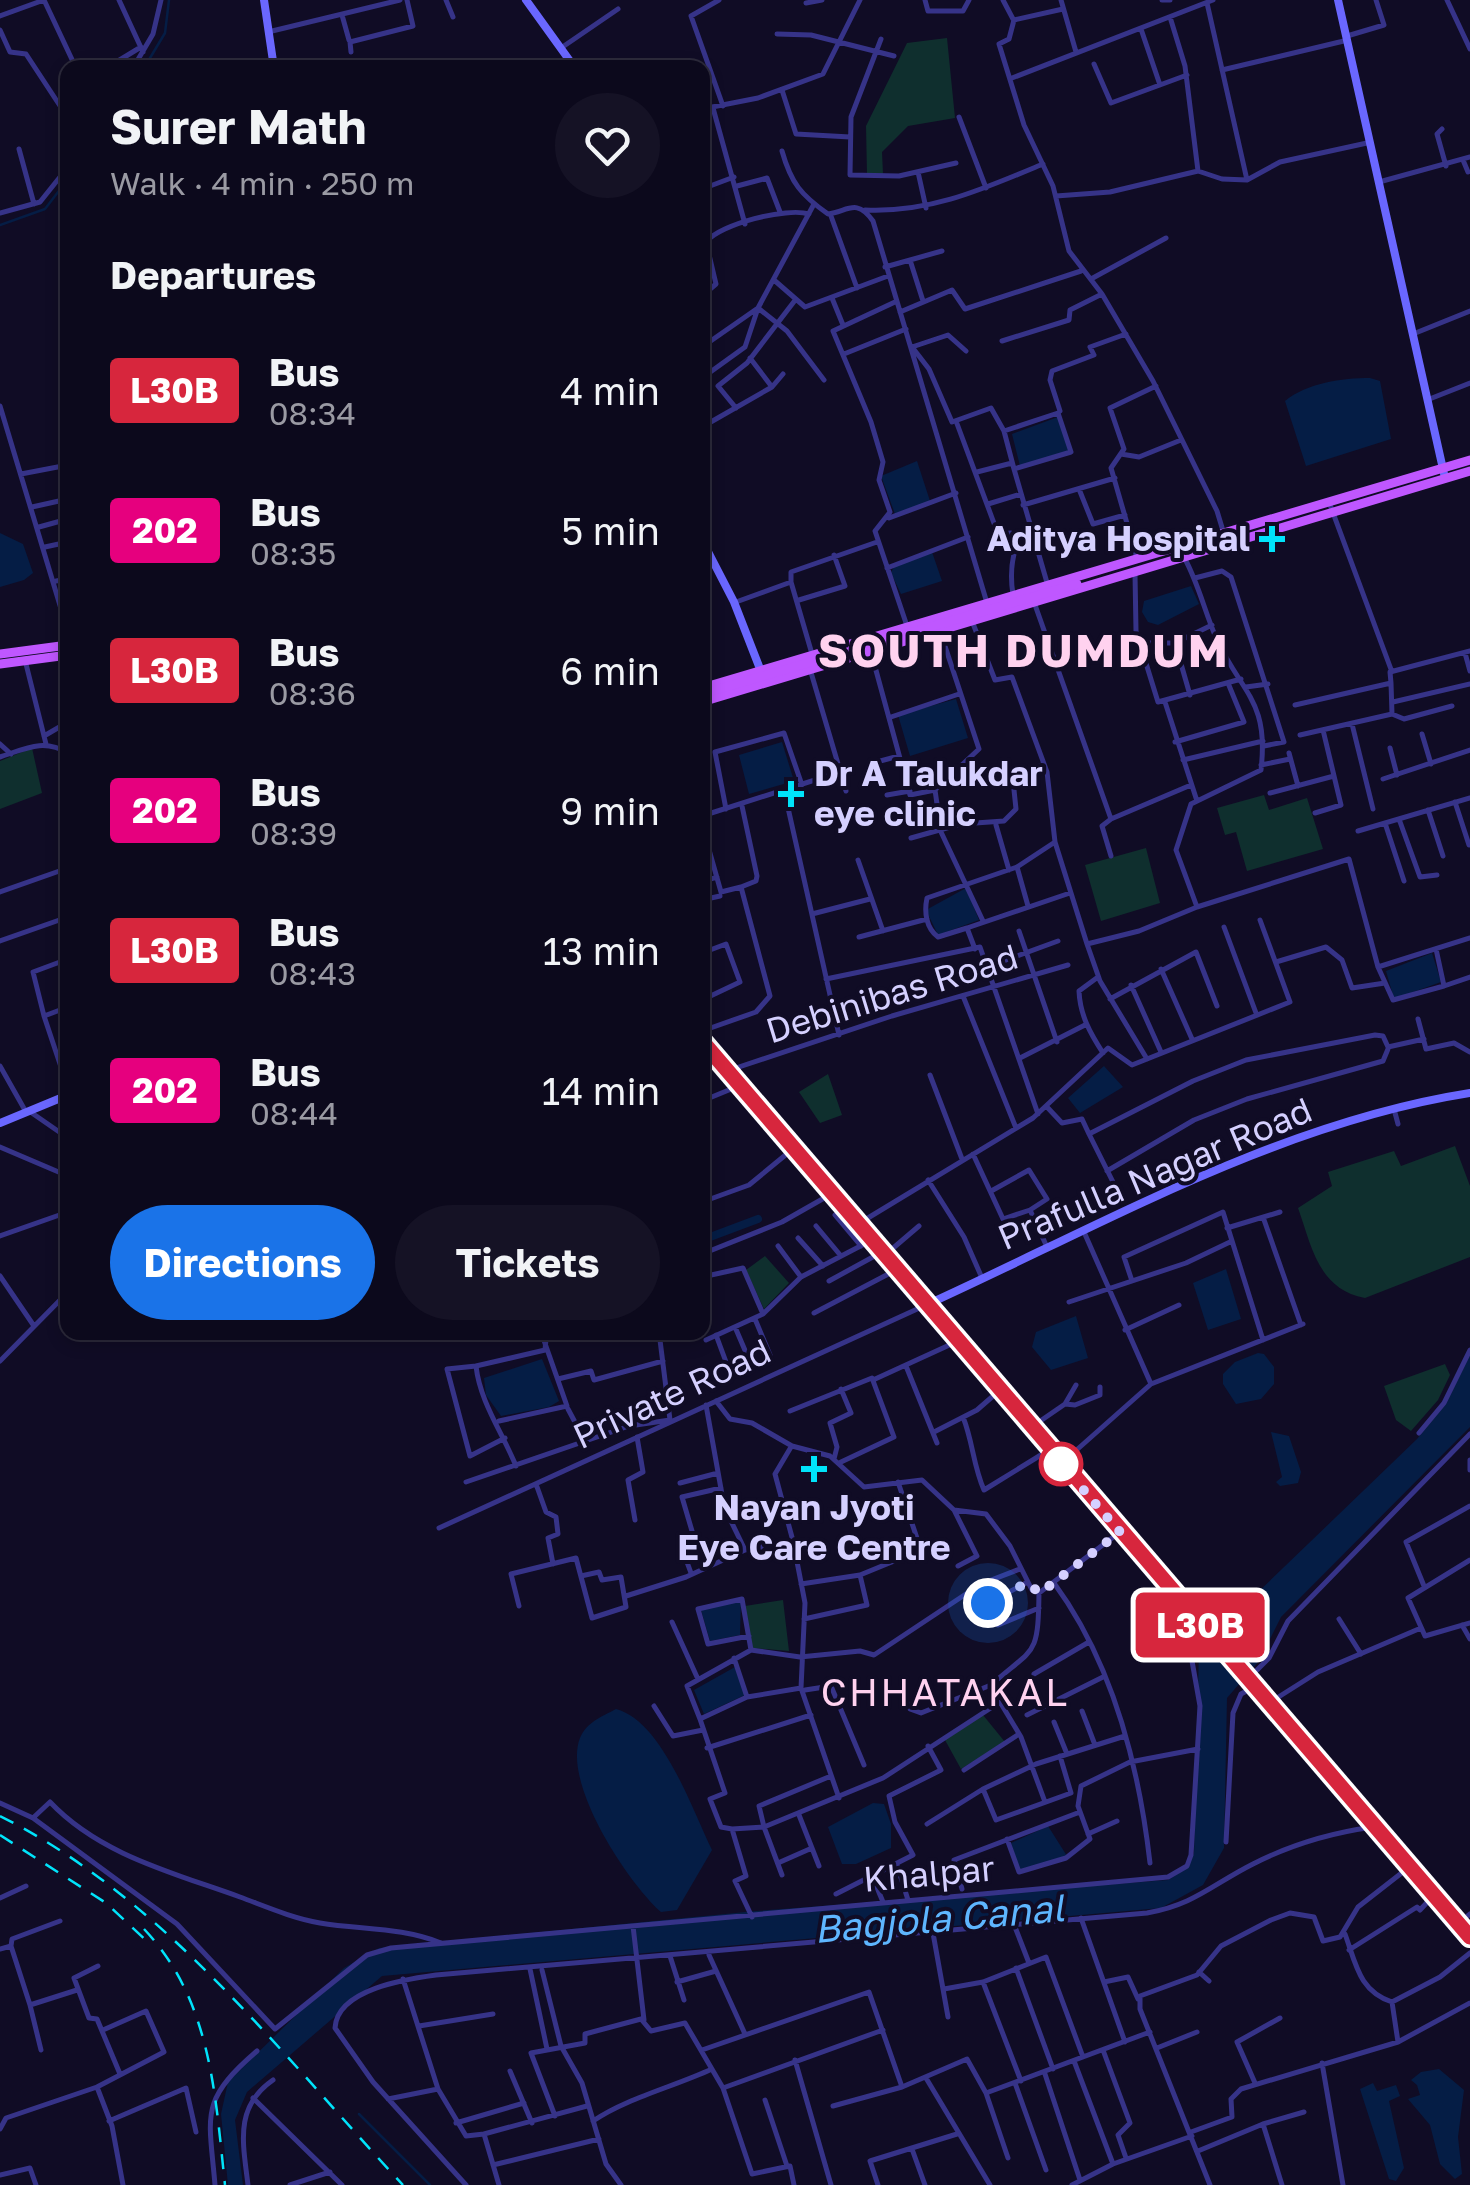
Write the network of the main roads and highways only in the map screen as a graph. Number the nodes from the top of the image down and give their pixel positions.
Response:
1 (1470, 460) edge
2 (1470, 470) edge
3 (1444, 473) junction
4 (1331, 507) junction
5 (1083, 582) junction
6 (60, 651) edge
7 (60, 652) edge
8 (0, 659) edge
9 (710, 688) edge
10 (710, 689) edge
11 (710, 700) edge
12 (710, 1049) edge
13 (1470, 1938) edge

1 - 3 main road
2 - 3 main road
3 - 4 main road
4 - 5 main road
4 - 5 main road
5 - 9 main road
5 - 10 main road, bridge
5 - 11 main road
6 - 8 main road
7 - 8 main road
12 - 13 main road

